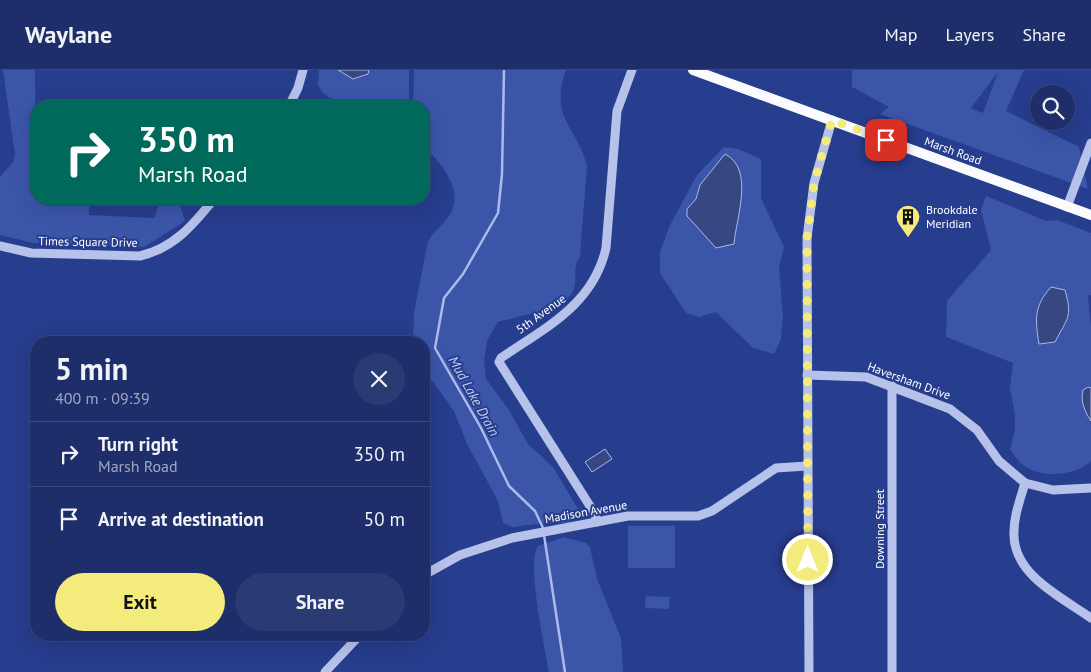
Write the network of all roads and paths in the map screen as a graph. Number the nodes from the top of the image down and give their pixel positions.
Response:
1 (303, 70) edge
2 (632, 70) edge
3 (693, 70) edge
4 (292, 100) edge
5 (832, 120) junction
6 (1091, 143) edge
7 (209, 205) edge
8 (1067, 206) junction
9 (1091, 215) edge
10 (0, 246) edge
11 (807, 375) junction
12 (892, 386) junction
13 (808, 466) junction
14 (1025, 483) junction
15 (1091, 488) edge
16 (597, 522) junction
17 (430, 572) edge
18 (1091, 618) edge
19 (354, 641) edge
20 (325, 672) edge
21 (809, 672) edge
22 (892, 672) edge

1 - 4 street
2 - 16 street, 5th Avenue
3 - 5 main road, Marsh Road
5 - 8 main road, Marsh Road
5 - 11 street
6 - 8 street
7 - 10 street, Times Square Drive
8 - 9 main road, Marsh Road
11 - 12 street, Haversham Drive
11 - 13 street
12 - 14 street, Haversham Drive
12 - 22 street, Downing Street
13 - 16 street, Madison Avenue
13 - 21 street
14 - 15 street, Haversham Drive
14 - 18 street
16 - 17 street, Madison Avenue
19 - 20 street

